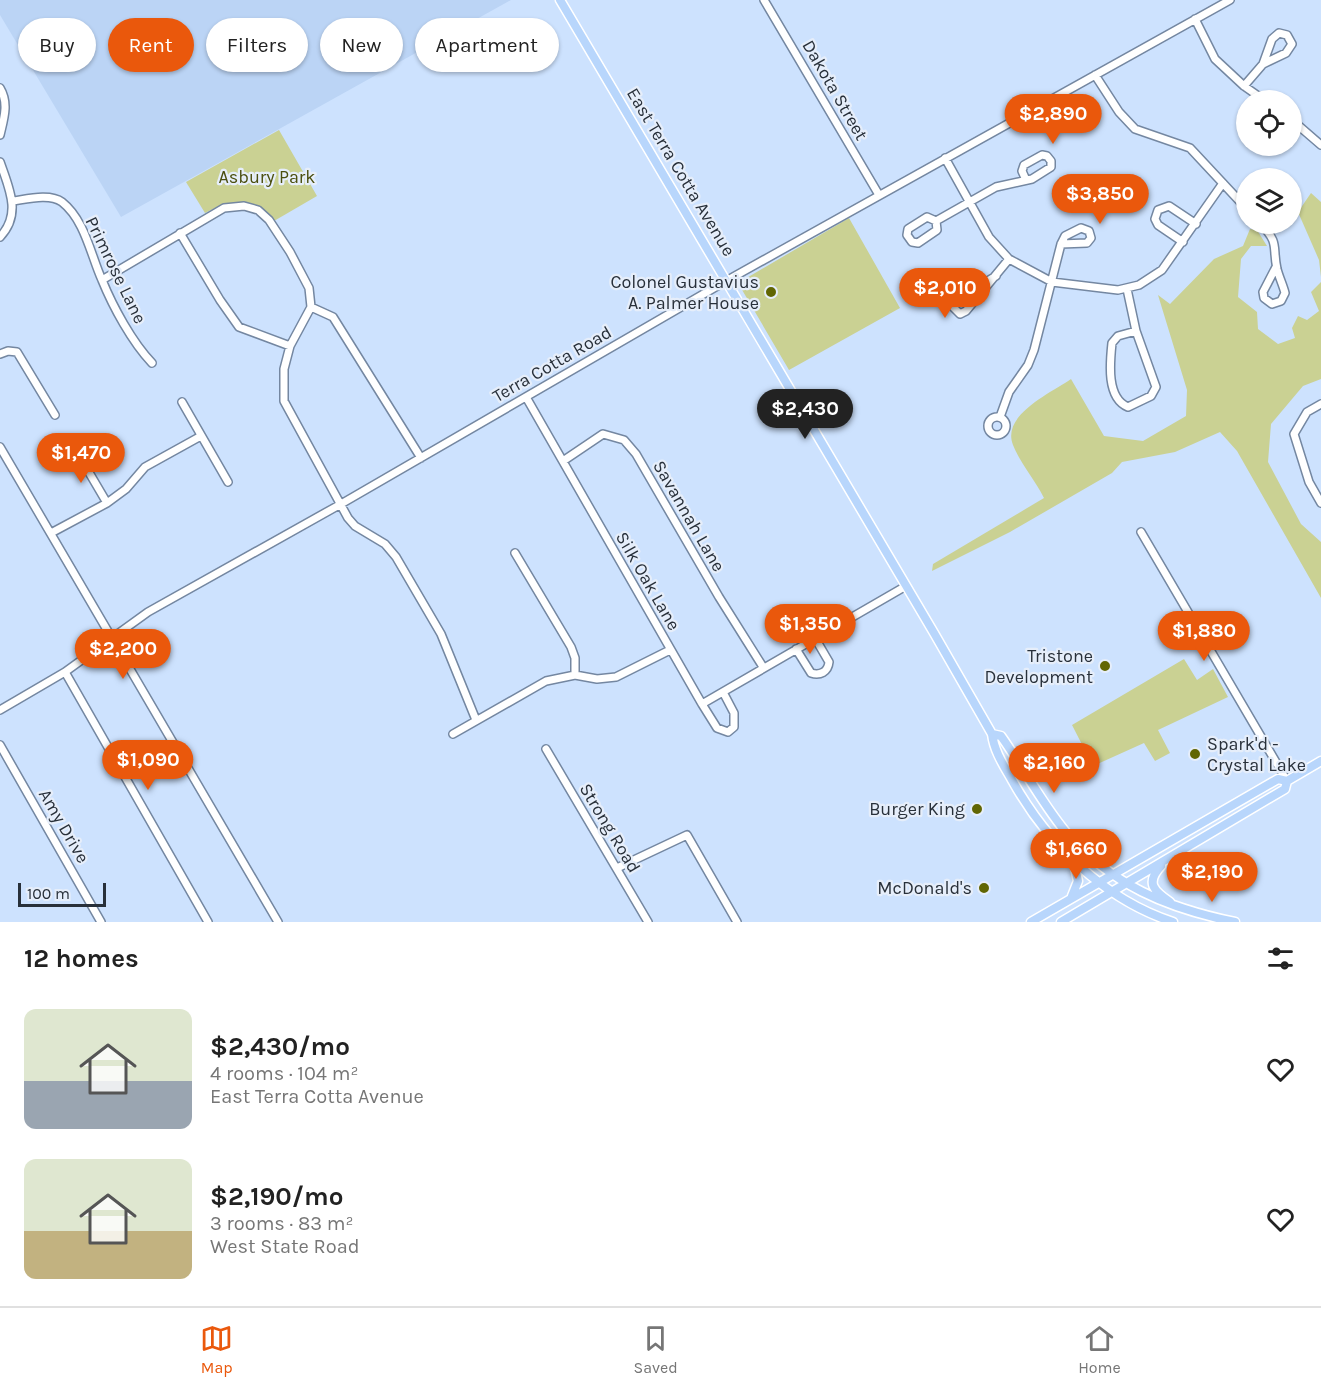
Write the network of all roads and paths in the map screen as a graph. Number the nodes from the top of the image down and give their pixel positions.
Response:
1 (560, 0) edge
2 (1230, 0) edge
3 (768, 1) edge
4 (1195, 19) junction
5 (1263, 64) junction
6 (1095, 75) junction
7 (1244, 86) junction
8 (0, 88) edge
9 (1250, 90) edge
10 (1302, 129) edge
11 (0, 135) edge
12 (1321, 145) edge
13 (945, 158) junction
14 (0, 162) edge
15 (1026, 180) dead end
16 (1223, 183) junction
17 (879, 195) junction
18 (1236, 197) edge
19 (13, 201) junction
20 (971, 202) junction
21 (936, 221) junction
22 (1196, 224) junction
23 (180, 233) junction
24 (1271, 234) edge
25 (0, 237) edge
26 (1183, 242) junction
27 (1061, 244) dead end
28 (1009, 259) junction
29 (1276, 267) junction
30 (996, 276) junction
31 (102, 280) junction
32 (726, 281) junction
33 (1052, 282) junction
34 (1127, 289) junction
35 (311, 308) junction
36 (1136, 331) junction
37 (290, 346) junction
38 (0, 354) edge
39 (152, 363) dead end
40 (526, 397) junction
41 (182, 402) dead end
42 (1321, 404) edge
43 (55, 415) dead end
44 (1000, 417) dead end
45 (201, 436) junction
46 (0, 447) edge
47 (77, 452) dead end
48 (421, 458) junction
49 (563, 461) junction
50 (228, 482) dead end
51 (106, 503) junction
52 (1321, 503) edge
53 (341, 504) junction
54 (51, 532) junction
55 (1141, 532) dead end
56 (515, 553) dead end
57 (906, 586) junction
58 (112, 637) junction
59 (815, 638) junction
60 (796, 649) junction
61 (670, 650) junction
62 (764, 668) junction
63 (65, 672) junction
64 (575, 675) junction
65 (723, 692) junction
66 (702, 704) junction
67 (0, 710) edge
68 (476, 720) junction
69 (453, 734) dead end
70 (992, 734) junction
71 (0, 745) edge
72 (546, 749) dead end
73 (1321, 761) edge
74 (1287, 781) junction
75 (1072, 860) junction
76 (1168, 860) junction
77 (617, 868) junction
78 (1113, 875) junction
79 (1100, 882) junction
80 (1126, 884) junction
81 (1112, 891) junction
82 (1068, 901) junction
83 (1181, 909) junction
84 (101, 922) edge
85 (208, 922) edge
86 (278, 922) edge
87 (648, 922) edge
88 (737, 922) edge
89 (1031, 922) edge
90 (1061, 922) edge
91 (1173, 922) edge
92 (1235, 922) edge

1 - 32 main road, East Terra Cotta Avenue
2 - 4 street, Terra Cotta Road
3 - 17 street, Dakota Street
4 - 6 street, Terra Cotta Road
4 - 7 street
5 - 5 street
5 - 7 street
6 - 13 street, Terra Cotta Road
6 - 16 street
7 - 9 street
8 - 11 street
10 - 12 street
13 - 17 street, Terra Cotta Road
13 - 20 street
14 - 19 street
15 - 20 street
16 - 18 street
16 - 22 street
17 - 32 street, Terra Cotta Road
19 - 25 street
19 - 31 street, Primrose Lane
20 - 21 street
20 - 28 street
21 - 21 street
22 - 26 street
22 - 26 street
23 - 31 street
23 - 35 street
23 - 37 street
24 - 29 street
26 - 34 street
27 - 33 street
28 - 30 street
28 - 33 street
29 - 29 street
30 - 30 street
31 - 39 street, Primrose Lane
32 - 40 street, Terra Cotta Road
32 - 57 main road, East Terra Cotta Avenue
33 - 34 street
33 - 44 street
34 - 36 street
35 - 37 street
35 - 48 street
36 - 36 street
37 - 53 street
38 - 43 street
40 - 48 street, Terra Cotta Road
40 - 49 street, Silk Oak Lane
41 - 45 street
42 - 52 street
45 - 50 street
45 - 51 street
46 - 54 street
47 - 51 street
48 - 53 street, Terra Cotta Road
49 - 61 street, Silk Oak Lane
49 - 62 street, Savannah Lane
51 - 54 street
53 - 58 street, Terra Cotta Road
53 - 68 street
54 - 58 street
55 - 74 street
56 - 64 street
57 - 59 street
57 - 70 main road, East Terra Cotta Avenue
58 - 63 street, Terra Cotta Road
58 - 86 street
59 - 60 street
59 - 60 street
60 - 62 street
61 - 64 street
61 - 66 street, Silk Oak Lane
62 - 65 street
63 - 67 street, Terra Cotta Road
63 - 85 street
64 - 68 street
65 - 66 street
65 - 66 street, Silk Oak Lane
68 - 69 street
70 - 75 main road, East Terra Cotta Avenue
70 - 78 main road, East Terra Cotta Avenue
71 - 84 street, Amy Drive
72 - 77 street, Strong Road
73 - 74 main road
74 - 76 main road
74 - 78 main road
75 - 79 main road, East Terra Cotta Avenue
75 - 82 main road
76 - 80 main road
76 - 83 main road
77 - 87 street, Strong Road
77 - 88 street
78 - 79 main road
78 - 80 main road, East Terra Cotta Avenue
79 - 81 main road, East Terra Cotta Avenue
79 - 82 main road
80 - 81 main road
80 - 83 main road, East Terra Cotta Avenue
81 - 90 main road
81 - 91 main road, East Terra Cotta Avenue
82 - 89 main road
83 - 92 main road, East Terra Cotta Avenue

